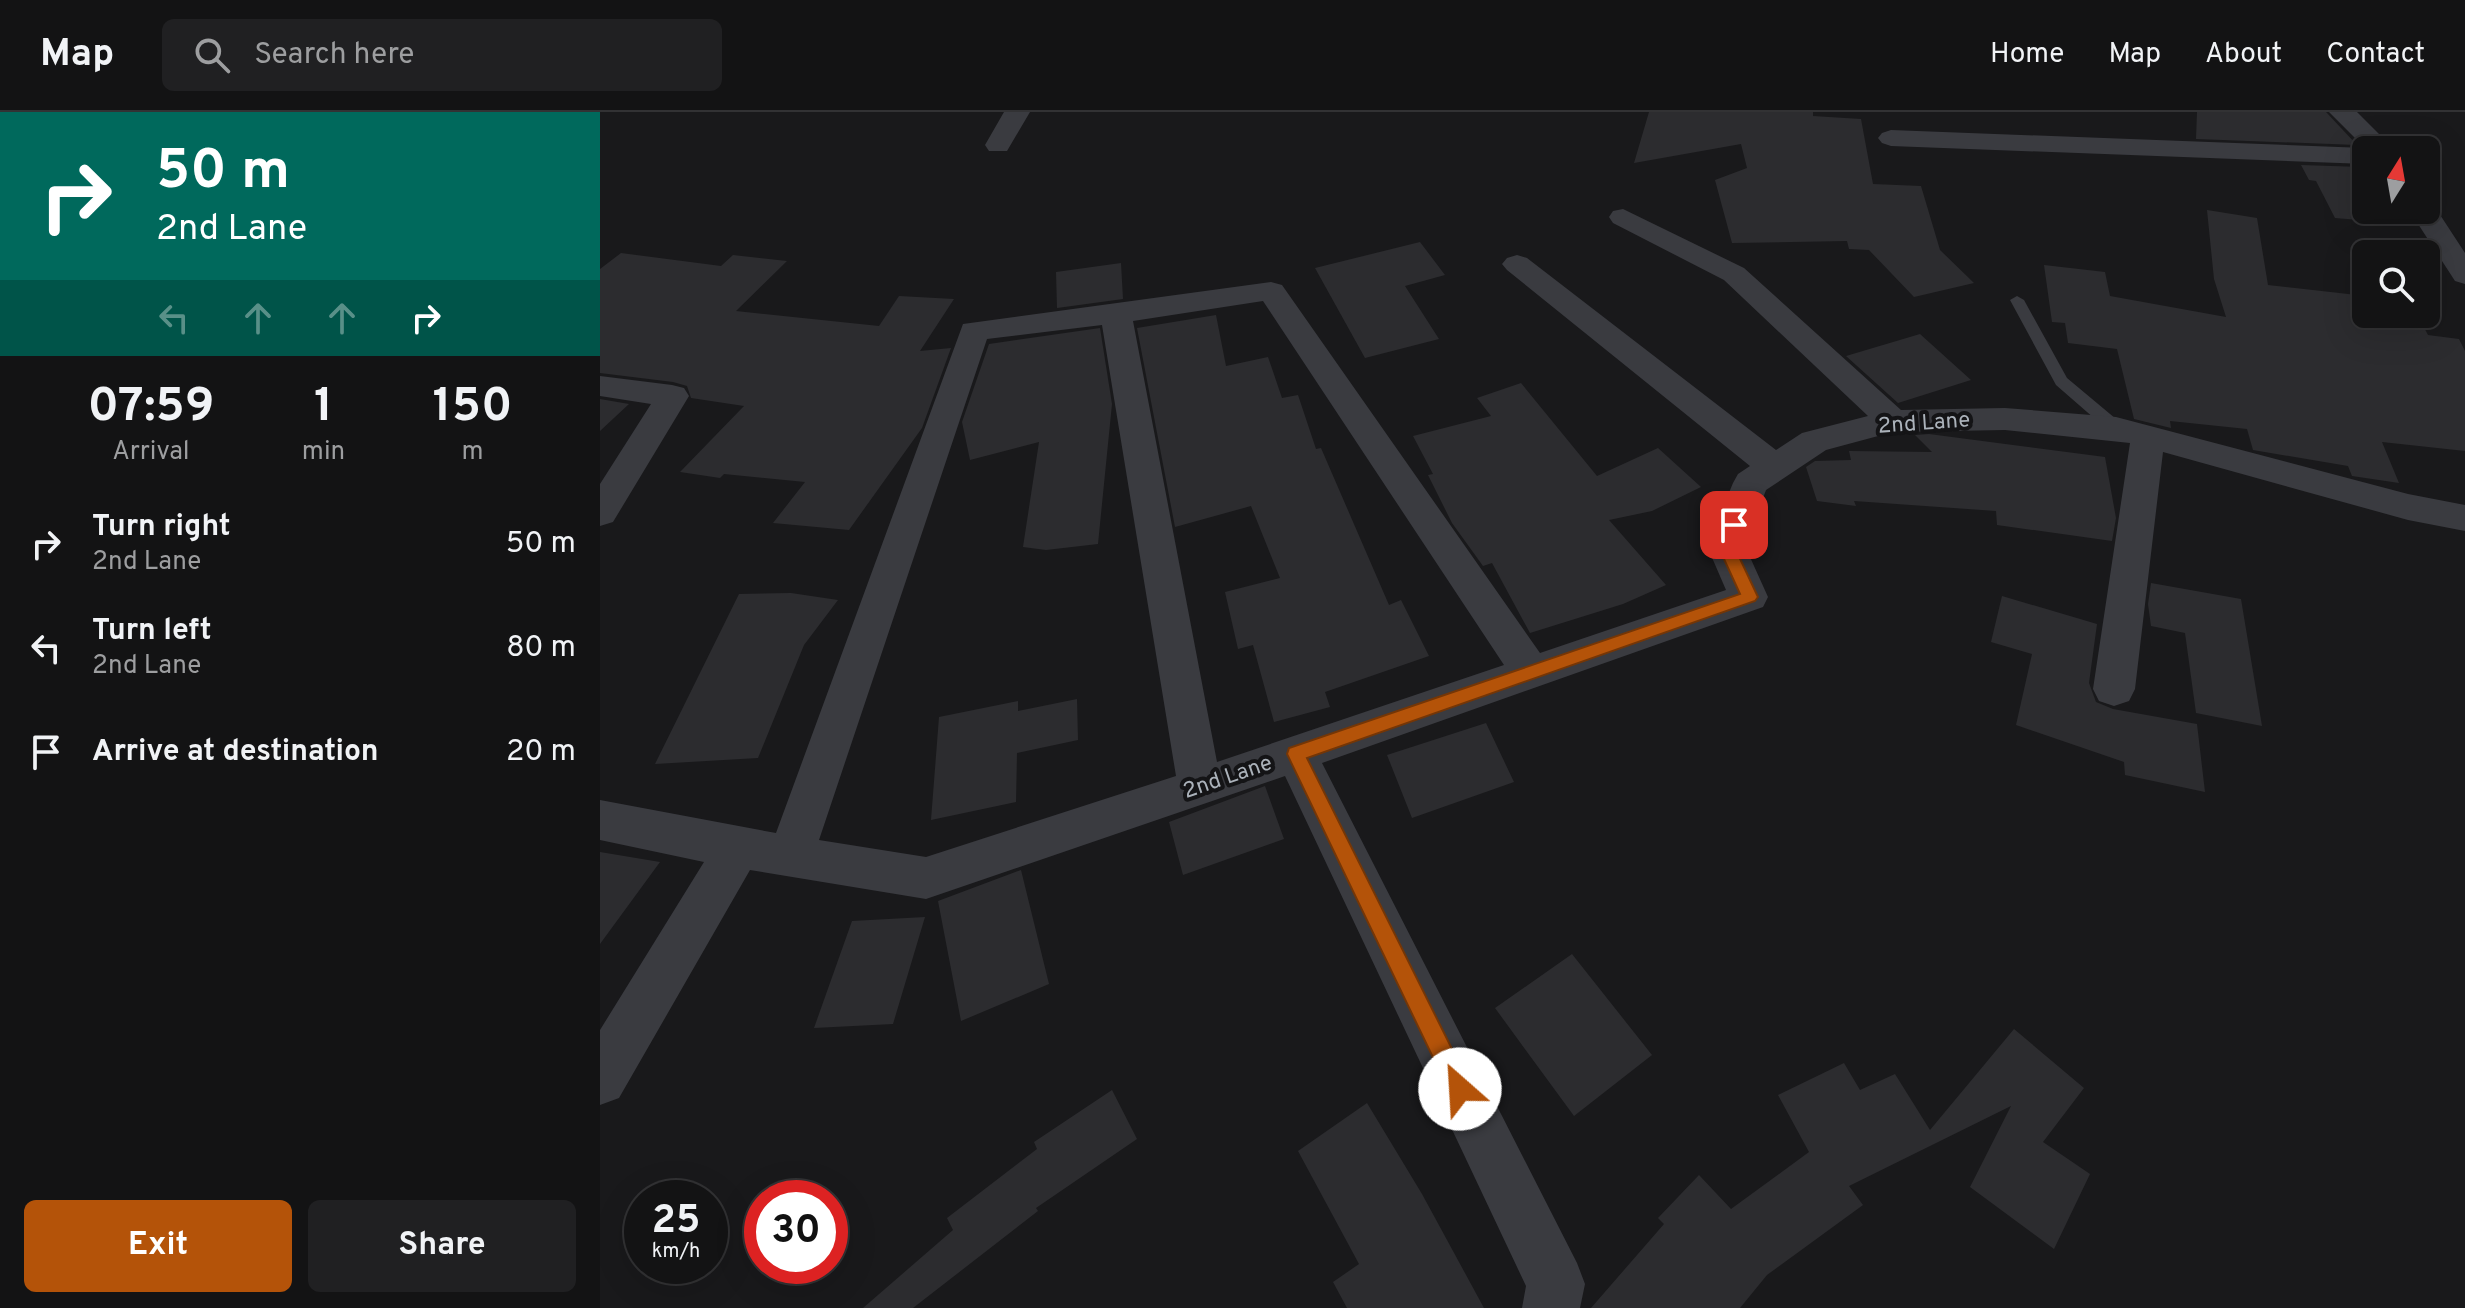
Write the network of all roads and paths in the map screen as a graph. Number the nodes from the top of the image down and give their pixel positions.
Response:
1 (1017, 112) edge
2 (2342, 112) edge
3 (2367, 136) edge
4 (1891, 138) dead end
5 (998, 145) dead end
6 (2352, 155) edge
7 (1623, 217) dead end
8 (2432, 224) edge
9 (1517, 264) dead end
10 (2465, 275) edge
11 (2017, 300) dead end
12 (1116, 314) junction
13 (600, 386) edge
14 (1893, 421) junction
15 (2132, 432) junction
16 (1774, 467) junction
17 (600, 513) edge
18 (2465, 518) edge
19 (1531, 673) junction
20 (2114, 689) dead end
21 (1296, 754) junction
22 (1200, 787) junction
23 (600, 820) edge
24 (738, 848) junction
25 (791, 854) junction
26 (600, 1079) edge
27 (1551, 1308) edge

1 - 5 street
2 - 3 street
4 - 6 street
7 - 14 street
8 - 10 street
9 - 16 street
11 - 15 lane
12 - 19 street
12 - 22 street
12 - 25 street
13 - 17 street
14 - 15 street, 2nd Lane
14 - 16 street, 2nd Lane
15 - 18 street, 2nd Lane
15 - 20 street
16 - 19 street, 2nd Lane
19 - 21 street, 2nd Lane
21 - 22 street, 2nd Lane
21 - 27 street
22 - 25 street, 2nd Lane
23 - 24 street, 2nd Lane
24 - 25 street, 2nd Lane
24 - 26 street

